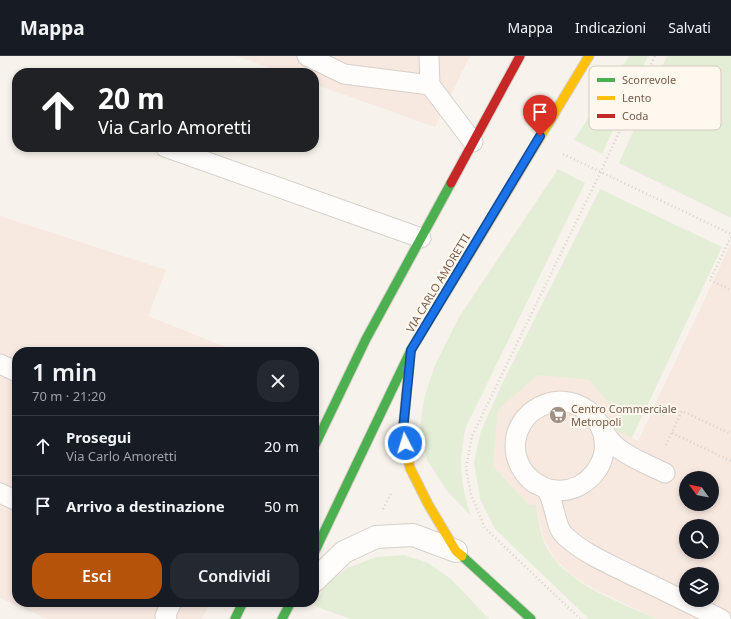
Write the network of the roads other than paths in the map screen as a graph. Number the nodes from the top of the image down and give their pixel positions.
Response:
1 (307, 56) edge
2 (429, 56) edge
3 (520, 56) edge
4 (589, 56) edge
5 (430, 85) junction
6 (473, 142) junction
7 (179, 152) edge
8 (421, 238) junction
9 (411, 350) junction
10 (0, 364) edge
11 (12, 370) edge
12 (600, 426) junction
13 (319, 438) edge
14 (665, 473) dead end
15 (534, 481) junction
16 (0, 493) edge
17 (12, 499) edge
18 (319, 543) edge
19 (456, 551) junction
20 (319, 576) edge
21 (170, 607) edge
22 (241, 607) edge
23 (168, 619) edge
24 (235, 619) edge
25 (531, 619) edge
26 (721, 619) edge

1 - 5 lane
2 - 5 lane
3 - 6 street
4 - 9 street, VIA CARLO AMORETTI
5 - 6 lane
6 - 8 street
7 - 8 lane
8 - 13 street
9 - 18 street, VIA CARLO AMORETTI
9 - 19 street
10 - 11 lane
12 - 14 lane
12 - 15 lane
12 - 15 lane
15 - 26 lane
16 - 17 lane
19 - 20 street
19 - 25 street
21 - 23 lane
22 - 24 street

